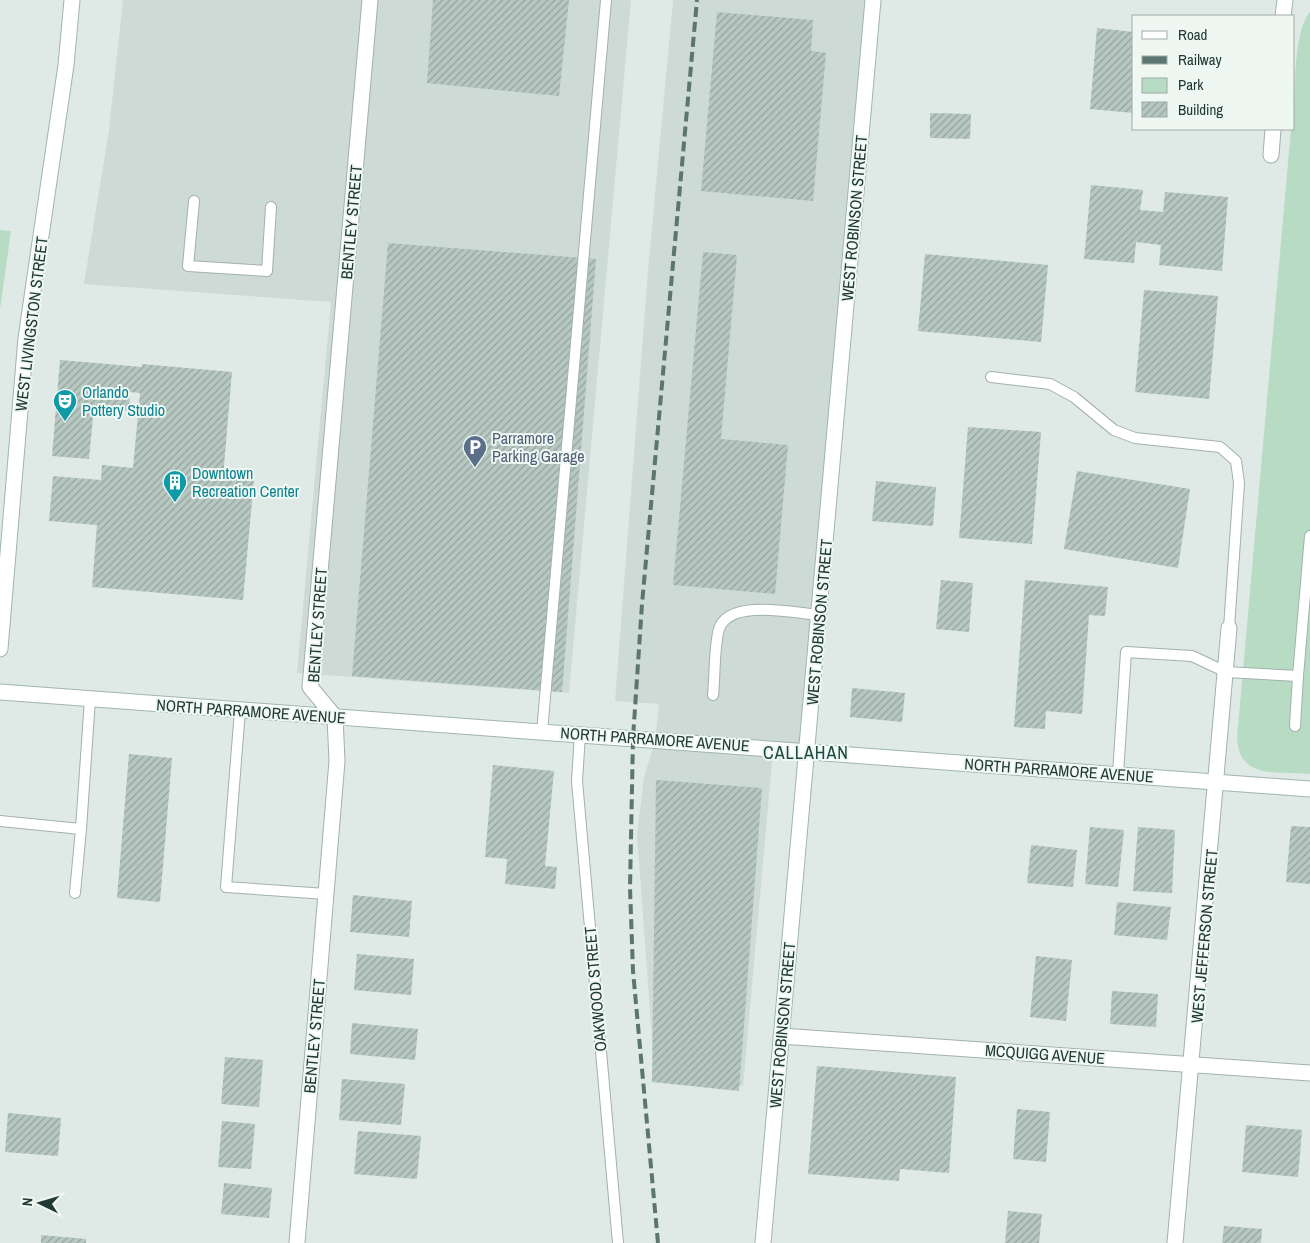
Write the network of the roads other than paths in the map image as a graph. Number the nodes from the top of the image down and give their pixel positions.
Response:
1 (72, 0) edge
2 (370, 0) edge
3 (606, 0) edge
4 (873, 0) edge
5 (1285, 0) edge
6 (1283, 15) edge
7 (1273, 130) edge
8 (1271, 155) dead end
9 (194, 201) dead end
10 (272, 207) dead end
11 (992, 377) dead end
12 (1310, 536) edge
13 (820, 615) junction
14 (1228, 628) joint
15 (0, 649) edge
16 (1226, 672) junction
17 (1298, 676) junction
18 (0, 692) edge
19 (714, 695) dead end
20 (90, 699) junction
21 (240, 710) junction
22 (334, 717) junction
23 (1295, 726) dead end
24 (542, 732) junction
25 (580, 734) junction
26 (808, 750) junction
27 (1118, 774) junction
28 (1217, 782) junction
29 (1310, 789) edge
30 (0, 821) edge
31 (81, 828) junction
32 (75, 893) dead end
33 (326, 894) junction
34 (781, 1036) junction
35 (1193, 1064) junction
36 (1310, 1073) edge
37 (297, 1243) edge
38 (618, 1243) edge
39 (763, 1243) edge
40 (1176, 1243) edge

1 - 15 street, WEST LIVINGSTON STREET
2 - 22 street, BENTLEY STREET
3 - 24 lane
4 - 13 street, WEST ROBINSON STREET
5 - 6 street
7 - 8 street
9 - 10 lane
11 - 14 lane
12 - 17 lane
13 - 19 lane
13 - 26 street, WEST ROBINSON STREET
14 - 16 street, WEST JEFFERSON STREET
16 - 17 lane
16 - 27 lane
16 - 28 street, WEST JEFFERSON STREET
17 - 23 lane
18 - 20 street, NORTH PARRAMORE AVENUE
20 - 21 street, NORTH PARRAMORE AVENUE
20 - 31 lane
21 - 22 street, NORTH PARRAMORE AVENUE
21 - 33 lane
22 - 24 street, NORTH PARRAMORE AVENUE
22 - 33 street, BENTLEY STREET
24 - 25 street, NORTH PARRAMORE AVENUE
25 - 26 street, NORTH PARRAMORE AVENUE
25 - 38 lane, OAKWOOD STREET
26 - 27 street, NORTH PARRAMORE AVENUE
26 - 34 street, WEST ROBINSON STREET
27 - 28 street, NORTH PARRAMORE AVENUE
28 - 29 street, NORTH PARRAMORE AVENUE
28 - 35 street, WEST JEFFERSON STREET
30 - 31 lane
31 - 32 lane
33 - 37 street, BENTLEY STREET
34 - 35 street, MCQUIGG AVENUE
34 - 39 street, WEST ROBINSON STREET
35 - 36 street, MCQUIGG AVENUE
35 - 40 street, WEST JEFFERSON STREET

